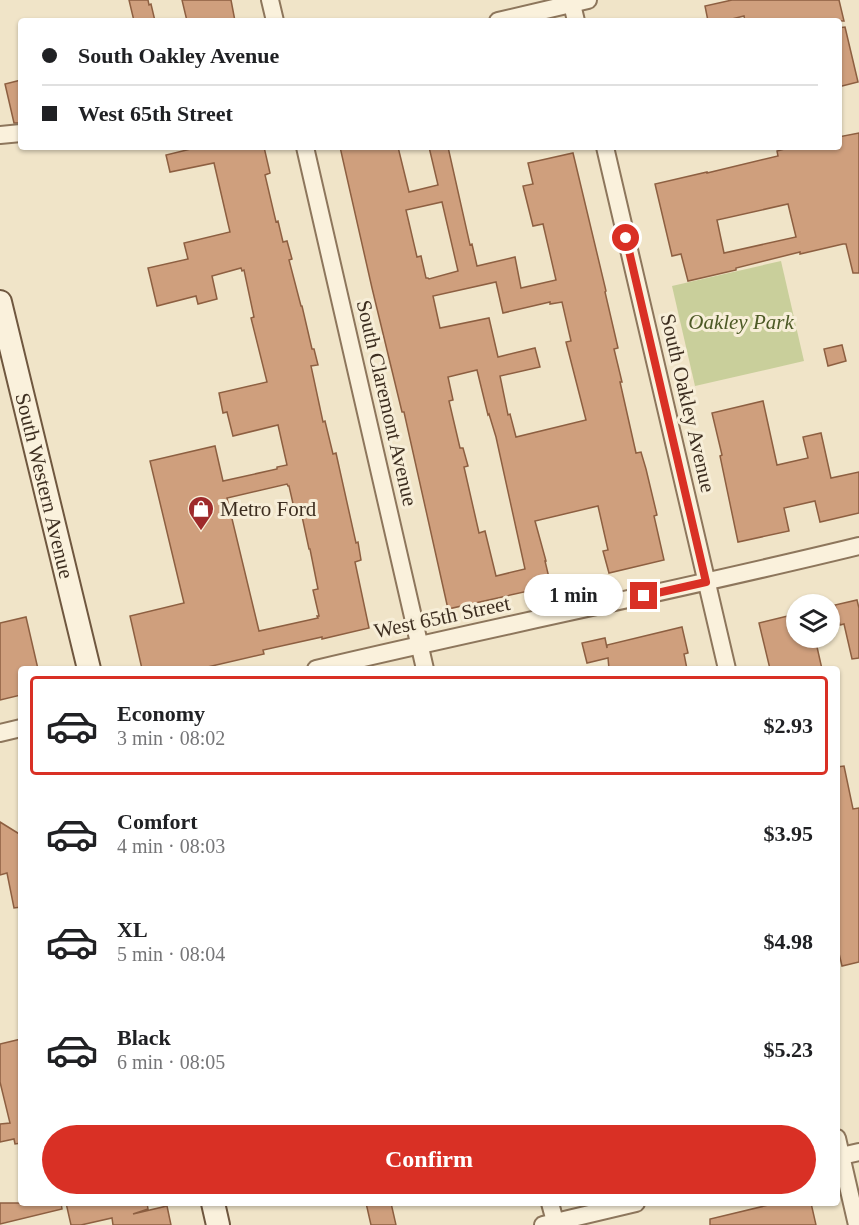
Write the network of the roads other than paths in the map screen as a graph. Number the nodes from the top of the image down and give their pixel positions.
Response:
1 (270, 0) edge
2 (588, 0) edge
3 (571, 2) edge
4 (274, 18) edge
5 (510, 18) edge
6 (575, 18) edge
7 (18, 133) edge
8 (0, 135) edge
9 (306, 150) edge
10 (606, 150) edge
11 (0, 302) edge
12 (859, 546) edge
13 (706, 582) junction
14 (419, 645) junction
15 (88, 666) edge
16 (329, 666) edge
17 (424, 666) edge
18 (726, 666) edge
19 (18, 729) edge
20 (0, 733) edge
21 (859, 1152) edge
22 (840, 1156) edge
23 (840, 1160) edge
24 (214, 1206) edge
25 (550, 1206) edge
26 (624, 1206) edge
27 (551, 1224) edge
28 (218, 1225) edge
29 (857, 1225) edge

1 - 4 street
2 - 3 street
3 - 5 street
3 - 6 street
7 - 8 street
9 - 14 street, South Claremont Avenue
10 - 13 street, South Oakley Avenue
11 - 15 main road, South Western Avenue
12 - 13 street, West 65th Street
13 - 14 street, West 65th Street
13 - 18 street, South Oakley Avenue
14 - 16 street, West 65th Street
14 - 17 street, South Claremont Avenue
19 - 20 street
21 - 22 street
23 - 29 street
24 - 28 main road
25 - 27 street
26 - 27 street

